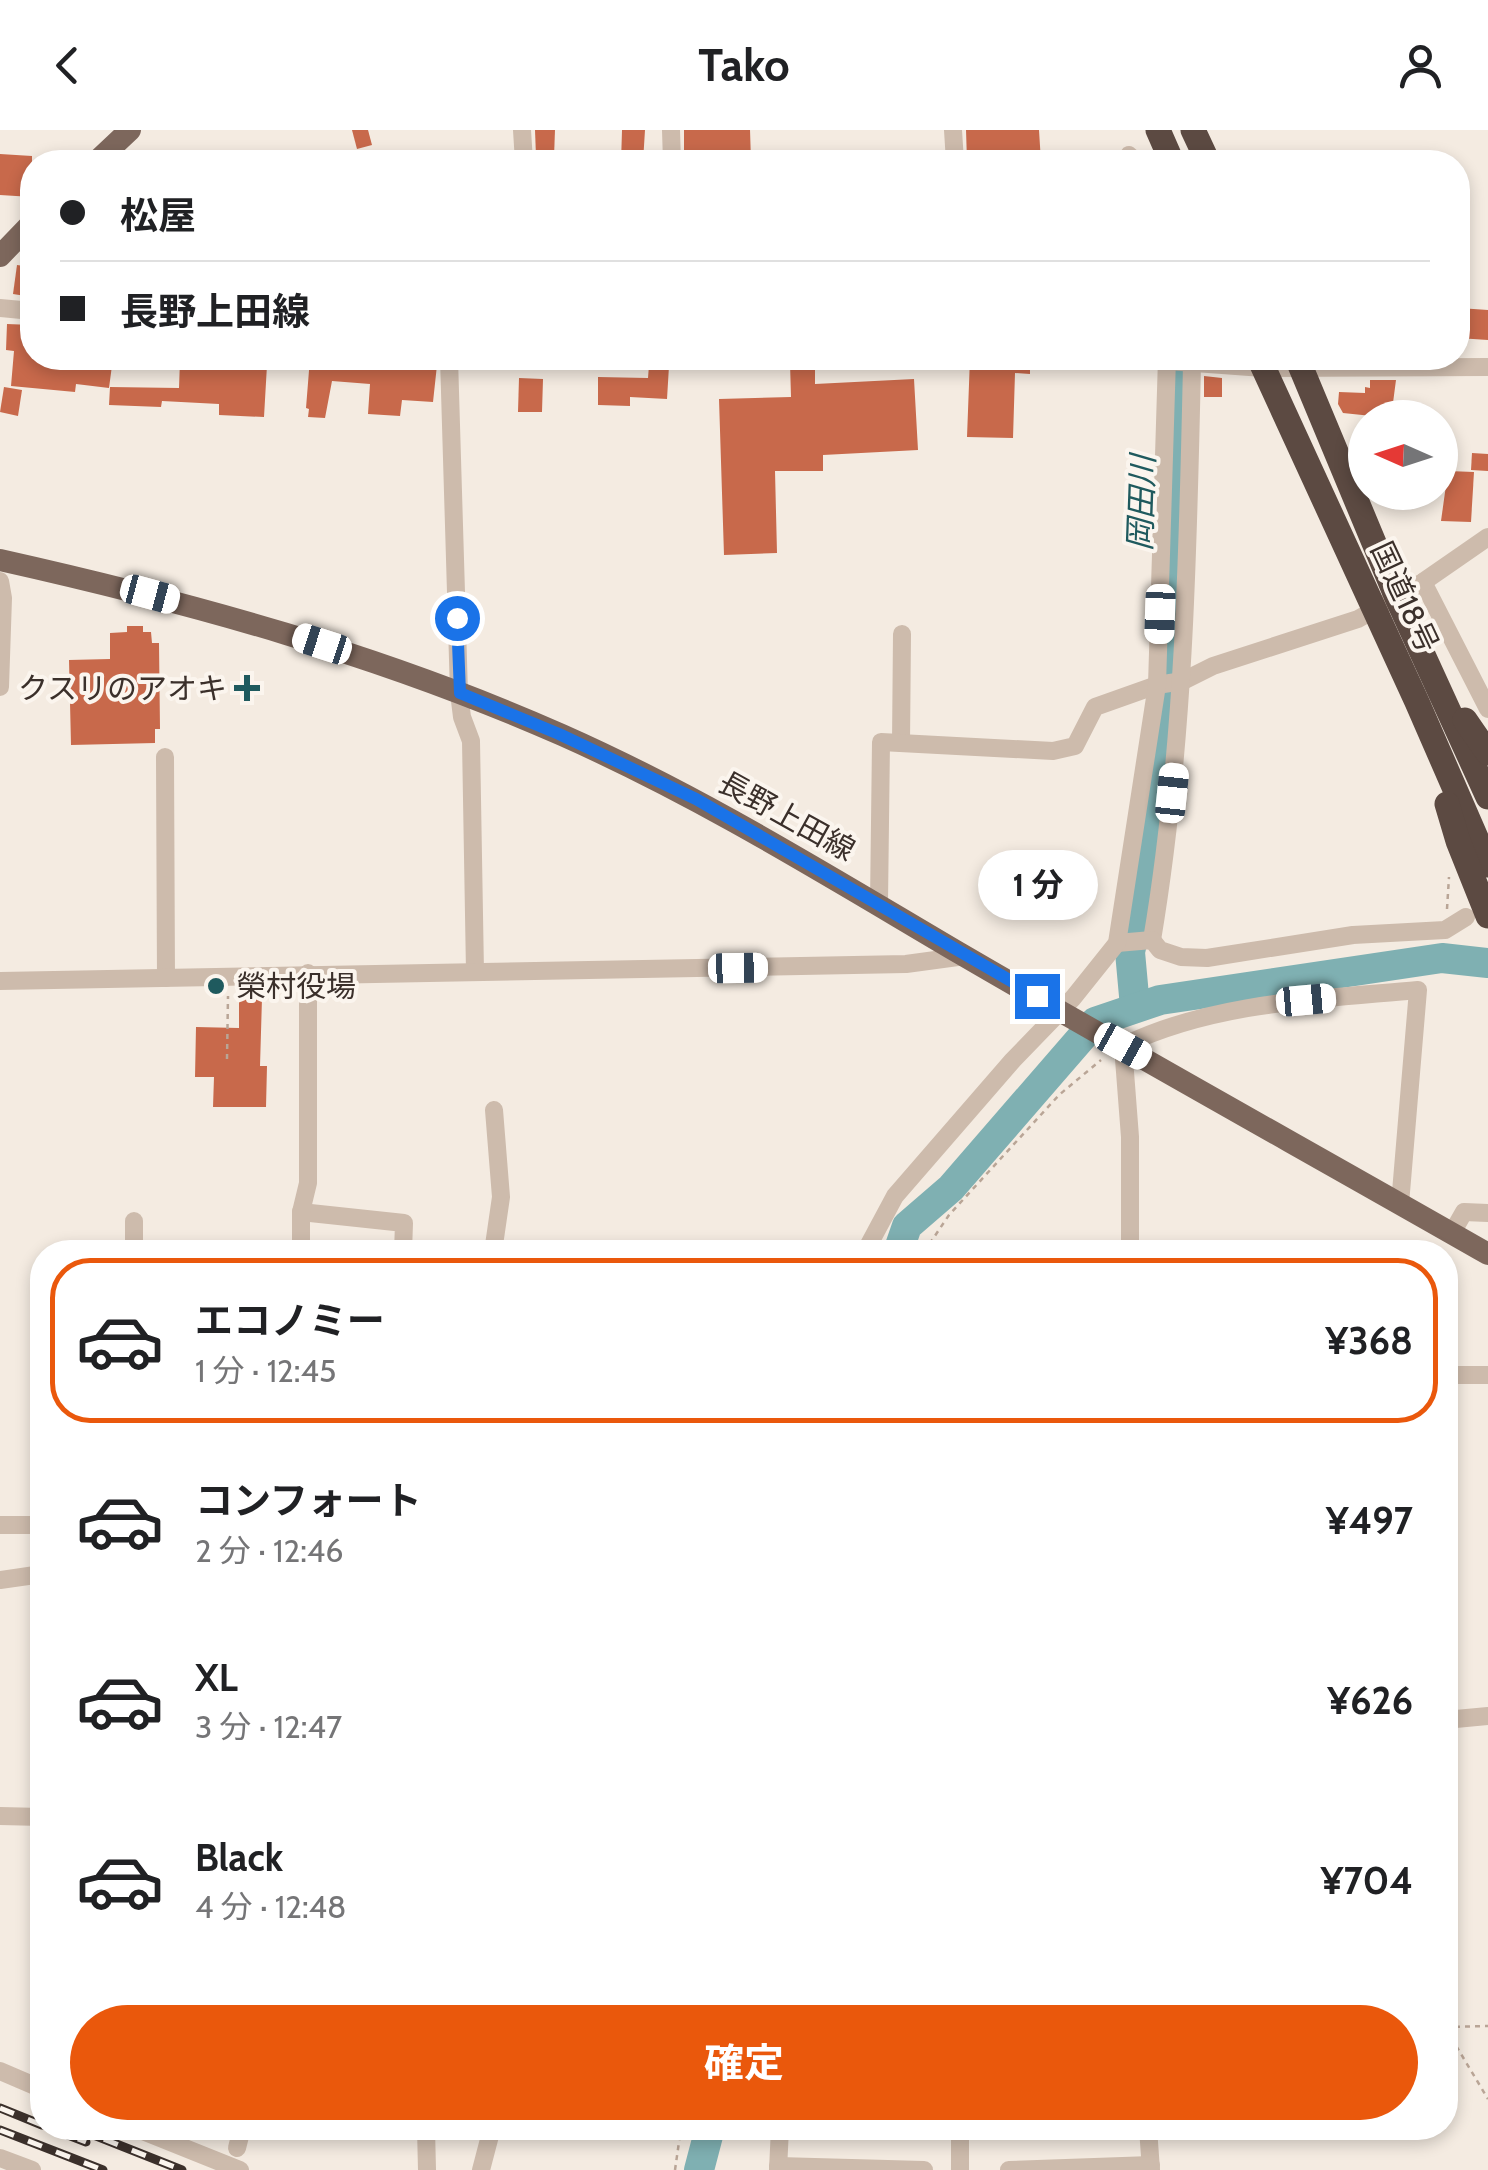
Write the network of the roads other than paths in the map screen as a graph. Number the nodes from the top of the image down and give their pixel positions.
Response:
1 (130, 130) edge
2 (109, 150) edge
3 (450, 370) edge
4 (1178, 370) edge
5 (1178, 370) edge
6 (1265, 370) edge
7 (1302, 370) edge
8 (1488, 537) edge
9 (0, 560) edge
10 (0, 581) edge
11 (1423, 582) junction
12 (1386, 604) junction
13 (902, 634) dead end
14 (1430, 671) junction
15 (1170, 683) junction
16 (0, 687) edge
17 (460, 693) junction
18 (1418, 702) junction
19 (1488, 710) edge
20 (901, 744) junction
21 (1488, 753) edge
22 (164, 756) dead end
23 (1488, 797) edge
24 (1488, 865) edge
25 (879, 902) junction
26 (1477, 916) edge
27 (1134, 942) junction
28 (965, 956) junction
29 (476, 972) junction
30 (308, 973) junction
31 (166, 978) junction
32 (0, 982) edge
33 (1061, 1010) junction
34 (1123, 1046) junction
35 (494, 1110) dead end
36 (1400, 1204) junction
37 (301, 1212) junction
38 (1488, 1214) edge
39 (134, 1220) dead end
40 (1452, 1233) junction
41 (134, 1240) edge
42 (301, 1240) edge
43 (403, 1240) edge
44 (495, 1240) edge
45 (872, 1240) edge
46 (1130, 1240) edge
47 (1488, 1254) edge
48 (1488, 1375) edge
49 (1458, 1376) edge
50 (30, 1525) edge
51 (0, 1526) edge
52 (30, 1576) edge
53 (0, 1580) edge
54 (1488, 1716) edge
55 (1458, 1719) edge
56 (0, 1816) edge
57 (30, 1817) edge
58 (0, 2071) edge
59 (30, 2083) edge
60 (164, 2140) edge
61 (239, 2140) edge
62 (426, 2140) edge
63 (489, 2140) edge
64 (779, 2140) edge
65 (960, 2140) edge
66 (1149, 2140) edge
67 (237, 2148) dead end
68 (0, 2158) edge
69 (778, 2168) edge
70 (1151, 2168) edge
71 (866, 2169) edge
72 (32, 2170) edge
73 (240, 2170) edge
74 (426, 2170) edge
75 (481, 2170) edge
76 (924, 2170) edge
77 (960, 2170) edge
78 (1010, 2170) edge

1 - 2 main road
3 - 17 street
4 - 15 street
5 - 15 street
6 - 12 highway, 国道18号
7 - 12 highway, 国道18号
8 - 11 street
9 - 17 main road, 長野上田線
10 - 16 street
11 - 12 street
11 - 19 street
12 - 14 highway, 国道18号
12 - 15 street
12 - 18 highway, 国道18号
13 - 20 street
14 - 21 highway
14 - 23 highway, 国道18号
15 - 20 street
15 - 27 street
15 - 27 street
17 - 25 main road, 長野上田線
17 - 29 street
18 - 24 highway, 国道18号
18 - 26 highway
20 - 25 street
22 - 31 street
25 - 28 main road, 長野上田線
26 - 27 street
27 - 33 street
28 - 29 street
28 - 33 main road, 長野上田線
29 - 30 street
30 - 31 street
30 - 37 street
31 - 32 street
33 - 34 main road, 長野上田線
33 - 45 street
34 - 36 main road, 長野上田線
34 - 36 street
34 - 46 street
35 - 44 street
36 - 40 main road, 長野上田線
37 - 42 street
37 - 43 street
38 - 40 street
39 - 41 street
40 - 47 main road, 長野上田線
48 - 49 street
50 - 51 street
52 - 53 street
54 - 55 street
56 - 57 street
58 - 59 street
60 - 73 street
61 - 67 street
62 - 74 street
63 - 75 street
64 - 69 street
65 - 77 street
66 - 70 street
68 - 72 street
69 - 71 street
70 - 78 street
71 - 76 street

